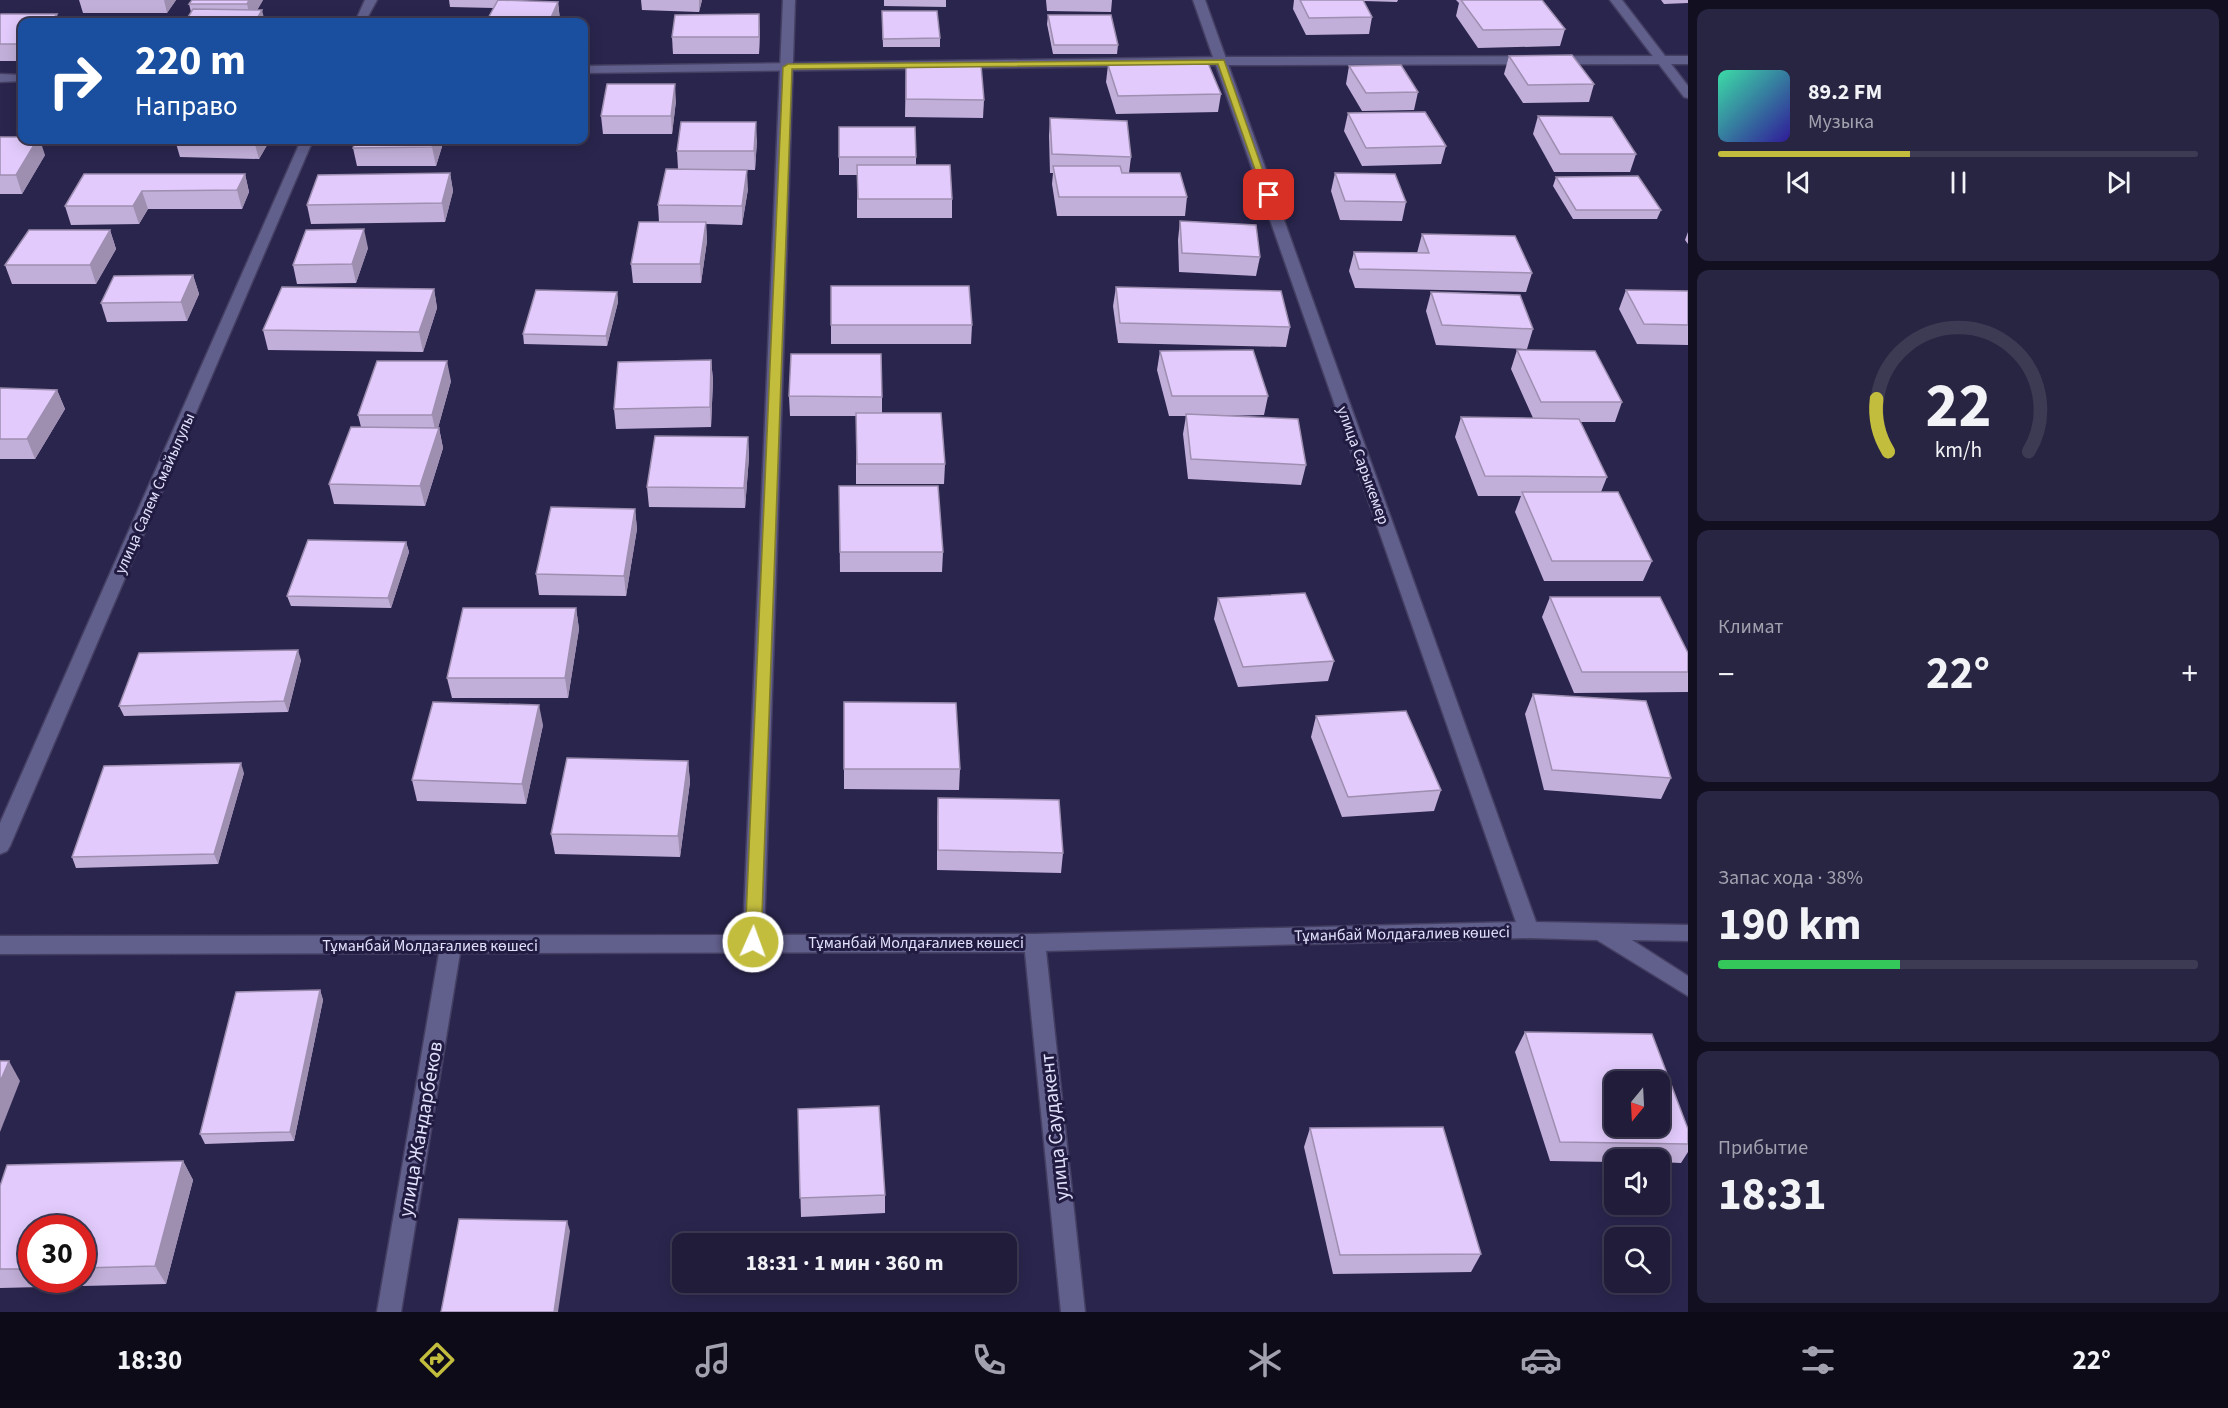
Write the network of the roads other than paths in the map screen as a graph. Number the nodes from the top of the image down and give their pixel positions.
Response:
1 (371, 0) edge
2 (789, 0) edge
3 (1199, 0) edge
4 (1616, 0) edge
5 (362, 18) edge
6 (1661, 60) junction
7 (1688, 60) edge
8 (1221, 62) junction
9 (788, 67) junction
10 (588, 70) edge
11 (0, 78) edge
12 (18, 78) edge
13 (1688, 94) edge
14 (305, 144) edge
15 (0, 846) edge
16 (1529, 930) junction
17 (1599, 930) junction
18 (1688, 933) edge
19 (753, 942) junction
20 (1035, 943) junction
21 (0, 945) edge
22 (451, 945) junction
23 (1688, 987) edge
24 (390, 1312) edge
25 (1073, 1312) edge

1 - 5 street
2 - 9 street
3 - 8 street, улица Сарыкемер
4 - 6 street
6 - 7 street
6 - 8 street
6 - 13 street
8 - 9 street
8 - 16 street, улица Сарыкемер
9 - 10 street
9 - 19 street
11 - 12 street
14 - 15 street, улица Салем Смайылулы
16 - 17 street, Тұманбай Молдағалиев көшесі
16 - 20 street, Тұманбай Молдағалиев көшесі
17 - 18 street, Тұманбай Молдағалиев көшесі
17 - 23 street
19 - 20 street, Тұманбай Молдағалиев көшесі
19 - 22 street, Тұманбай Молдағалиев көшесі
20 - 25 street, улица Саудакент
21 - 22 street, Тұманбай Молдағалиев көшесі
22 - 24 street, улица Жандарбеков

